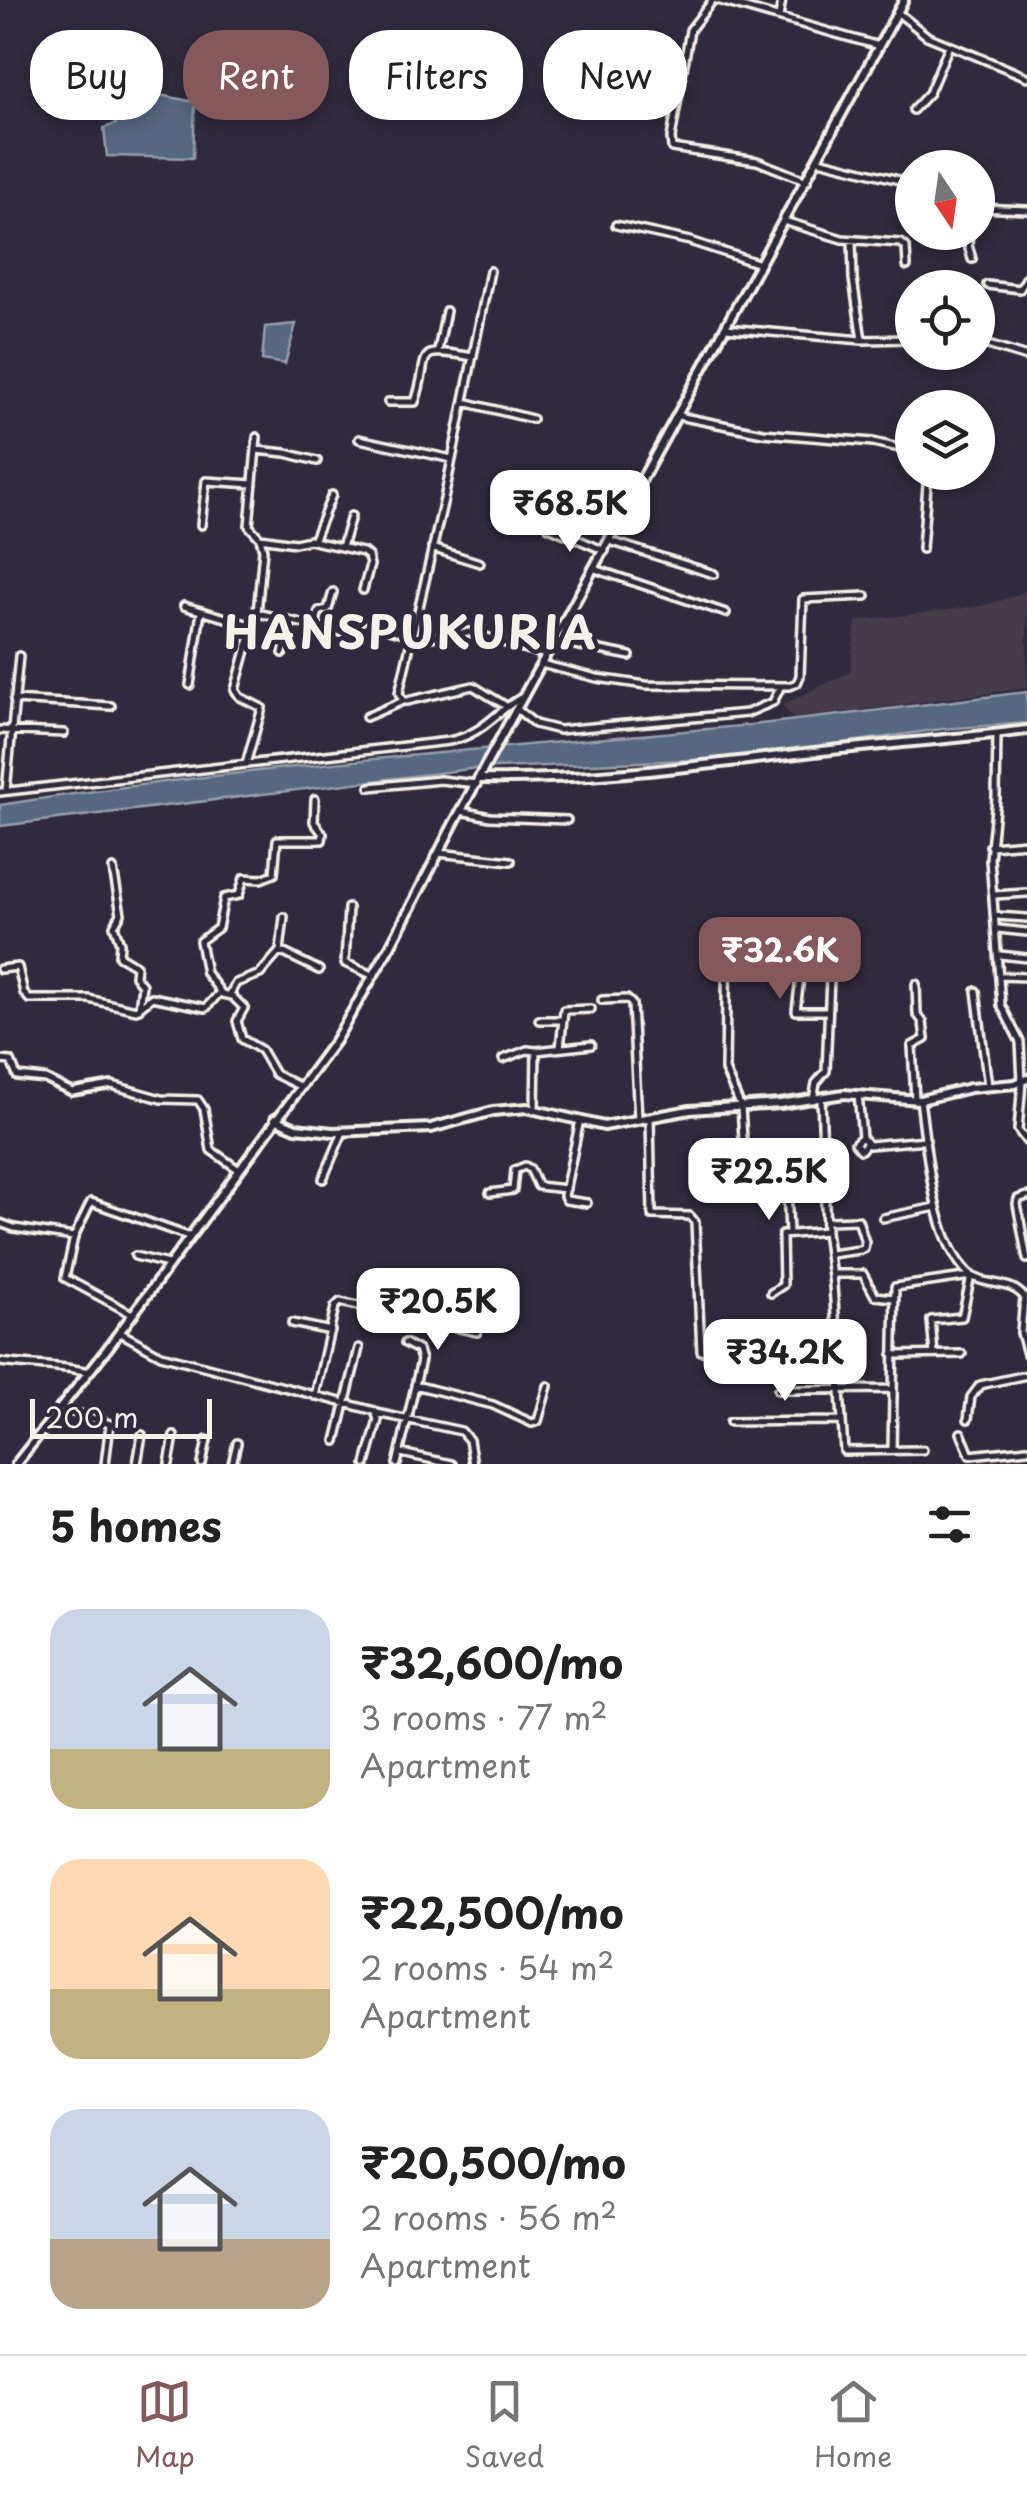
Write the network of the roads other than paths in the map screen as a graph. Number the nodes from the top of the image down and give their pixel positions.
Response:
1 (714, 0) edge
2 (782, 0) edge
3 (904, 0) edge
4 (897, 12) junction
5 (779, 18) junction
6 (880, 46) junction
7 (948, 46) junction
8 (1027, 77) edge
9 (913, 110) dead end
10 (818, 160) junction
11 (895, 179) edge
12 (807, 181) junction
13 (995, 209) edge
14 (1027, 210) edge
15 (784, 221) junction
16 (616, 224) dead end
17 (852, 240) junction
18 (969, 250) edge
19 (972, 259) dead end
20 (760, 264) junction
21 (906, 266) dead end
22 (490, 271) dead end
23 (1027, 277) edge
24 (995, 286) edge
25 (446, 311) dead end
26 (726, 328) junction
27 (895, 339) edge
28 (862, 340) junction
29 (995, 347) edge
30 (438, 351) junction
31 (473, 357) junction
32 (1027, 357) edge
33 (388, 402) dead end
34 (464, 402) junction
35 (678, 416) junction
36 (532, 420) dead end
37 (258, 437) dead end
38 (360, 439) dead end
39 (895, 446) edge
40 (256, 450) junction
41 (452, 459) junction
42 (317, 461) dead end
43 (254, 484) junction
44 (927, 490) edge
45 (332, 495) dead end
46 (352, 516) dead end
47 (201, 525) dead end
48 (549, 527) dead end
49 (260, 538) junction
50 (313, 541) junction
51 (610, 541) junction
52 (342, 548) junction
53 (432, 548) junction
54 (922, 549) dead end
55 (604, 551) junction
56 (480, 563) dead end
57 (595, 568) junction
58 (714, 574) dead end
59 (363, 590) dead end
60 (332, 592) dead end
61 (866, 596) dead end
62 (184, 606) dead end
63 (201, 612) junction
64 (726, 612) dead end
65 (257, 613) junction
66 (291, 622) junction
67 (252, 624) junction
68 (314, 627) junction
69 (412, 636) junction
70 (554, 640) junction
71 (283, 653) dead end
72 (546, 655) junction
73 (19, 656) dead end
74 (630, 656) dead end
75 (541, 664) junction
76 (190, 685) dead end
77 (780, 688) junction
78 (525, 696) junction
79 (14, 700) junction
80 (403, 701) junction
81 (111, 706) dead end
82 (506, 706) junction
83 (518, 710) junction
84 (366, 717) dead end
85 (0, 730) edge
86 (12, 730) junction
87 (1027, 730) edge
88 (64, 733) dead end
89 (997, 734) junction
90 (0, 758) edge
91 (9, 759) junction
92 (246, 764) junction
93 (479, 779) junction
94 (370, 786) dead end
95 (3, 791) edge
96 (314, 799) dead end
97 (461, 811) junction
98 (566, 820) dead end
99 (1027, 843) edge
100 (990, 846) junction
101 (438, 853) junction
102 (511, 861) dead end
103 (113, 869) dead end
104 (1027, 893) edge
105 (994, 895) junction
106 (348, 908) dead end
107 (284, 916) dead end
108 (996, 916) junction
109 (1027, 918) edge
110 (998, 929) junction
111 (832, 932) dead end
112 (1027, 932) edge
113 (727, 935) dead end
114 (280, 950) junction
115 (1000, 955) junction
116 (1027, 958) edge
117 (0, 969) edge
118 (319, 970) dead end
119 (726, 973) junction
120 (374, 976) junction
121 (1000, 976) junction
122 (1027, 977) edge
123 (916, 984) dead end
124 (976, 991) dead end
125 (220, 992) junction
126 (231, 996) junction
127 (602, 1000) dead end
128 (139, 1009) junction
129 (591, 1009) dead end
130 (828, 1011) junction
131 (540, 1020) dead end
132 (562, 1020) junction
133 (590, 1045) dead end
134 (560, 1048) junction
135 (536, 1051) junction
136 (503, 1059) dead end
137 (0, 1060) edge
138 (1024, 1080) edge
139 (988, 1086) junction
140 (300, 1087) junction
141 (858, 1094) junction
142 (817, 1099) junction
143 (918, 1100) junction
144 (741, 1107) junction
145 (536, 1109) junction
146 (650, 1118) junction
147 (275, 1120) junction
148 (580, 1120) junction
149 (638, 1121) junction
150 (343, 1132) junction
151 (862, 1137) junction
152 (926, 1140) junction
153 (1027, 1142) edge
154 (867, 1145) junction
155 (823, 1150) junction
156 (239, 1170) junction
157 (323, 1178) dead end
158 (825, 1184) junction
159 (566, 1188) junction
160 (786, 1188) junction
161 (762, 1190) dead end
162 (490, 1193) dead end
163 (1027, 1196) edge
164 (587, 1203) dead end
165 (936, 1207) junction
166 (883, 1218) dead end
167 (826, 1221) junction
168 (0, 1222) edge
169 (826, 1231) junction
170 (789, 1233) junction
171 (188, 1236) junction
172 (74, 1237) junction
173 (829, 1254) junction
174 (135, 1256) dead end
175 (1027, 1259) edge
176 (168, 1264) junction
177 (832, 1274) junction
178 (971, 1276) junction
179 (771, 1293) dead end
180 (1026, 1296) edge
181 (894, 1298) junction
182 (132, 1314) junction
183 (1025, 1316) edge
184 (292, 1323) dead end
185 (119, 1332) junction
186 (331, 1332) junction
187 (477, 1332) dead end
188 (405, 1342) dead end
189 (359, 1348) dead end
190 (701, 1351) dead end
191 (934, 1354) junction
192 (962, 1354) dead end
193 (1027, 1354) edge
194 (836, 1355) junction
195 (893, 1355) junction
196 (0, 1362) edge
197 (779, 1362) dead end
198 (89, 1372) junction
199 (1027, 1376) edge
200 (415, 1385) junction
201 (548, 1386) dead end
202 (893, 1389) junction
203 (778, 1390) dead end
204 (838, 1390) junction
205 (315, 1396) junction
206 (346, 1403) junction
207 (61, 1408) junction
208 (377, 1412) junction
209 (408, 1418) junction
210 (968, 1419) dead end
211 (840, 1421) junction
212 (730, 1422) dead end
213 (961, 1433) dead end
214 (142, 1434) dead end
215 (174, 1436) dead end
216 (207, 1440) dead end
217 (336, 1442) dead end
218 (237, 1444) dead end
219 (1027, 1448) edge
220 (892, 1450) junction
221 (923, 1450) dead end
222 (400, 1453) junction
223 (16, 1464) edge
224 (105, 1464) edge
225 (137, 1464) edge
226 (169, 1464) edge
227 (202, 1464) edge
228 (232, 1464) edge
229 (366, 1464) edge
230 (397, 1464) edge
231 (452, 1464) edge
232 (473, 1464) edge

1 - 5 street
1 - 12 street
2 - 5 street
3 - 4 main road
4 - 6 main road
4 - 7 street
5 - 6 street
6 - 10 main road
7 - 8 street
7 - 9 street
10 - 11 street
10 - 12 main road
12 - 15 main road
13 - 14 street
15 - 17 street
15 - 20 main road
16 - 20 street
17 - 21 street
17 - 28 street
18 - 19 street
20 - 26 main road
22 - 31 street
23 - 24 street
25 - 30 street
26 - 28 street
26 - 35 main road
27 - 28 street
29 - 32 street
30 - 31 street
30 - 33 street
31 - 34 street
34 - 36 street
34 - 41 street
35 - 39 street
35 - 51 main road
37 - 40 street
38 - 41 street
40 - 42 street
40 - 43 street
41 - 53 street
43 - 47 street
43 - 49 street
44 - 54 street
45 - 50 street
46 - 52 street
48 - 55 street
49 - 50 street
49 - 65 street
50 - 52 street
51 - 55 main road
51 - 58 street
52 - 59 street
53 - 56 street
53 - 69 street
55 - 57 main road
57 - 64 street
57 - 70 main road
60 - 68 street
61 - 77 street
62 - 63 street
63 - 67 street
63 - 76 street
65 - 66 street
65 - 67 street
66 - 68 street
66 - 71 street
67 - 92 street
68 - 69 street
69 - 72 street
69 - 80 street
70 - 72 main road
70 - 74 street
72 - 75 main road
73 - 79 street
75 - 77 street
75 - 78 main road
77 - 83 street
78 - 82 street
78 - 83 main road
79 - 81 street
79 - 86 street
80 - 82 street
80 - 84 street
82 - 92 street
83 - 93 main road
85 - 86 street
86 - 88 street
86 - 91 street
87 - 89 main road
89 - 93 main road
89 - 100 street
90 - 91 street
91 - 95 street
92 - 95 street
93 - 94 street
93 - 97 main road
96 - 125 street
97 - 98 street
97 - 101 main road
99 - 100 street
100 - 105 street
101 - 102 street
101 - 120 main road
103 - 128 street
104 - 105 street
105 - 108 street
106 - 120 street
107 - 114 street
108 - 109 street
108 - 110 street
110 - 112 street
110 - 115 street
111 - 130 street
113 - 119 street
114 - 118 street
114 - 126 street
115 - 116 street
115 - 121 street
117 - 128 street
119 - 130 street
119 - 144 street
120 - 140 main road
121 - 122 street
121 - 138 street
123 - 143 street
124 - 139 street
125 - 126 street
125 - 128 street
126 - 140 street
127 - 149 street
129 - 132 street
130 - 142 street
131 - 132 street
132 - 134 street
133 - 134 street
134 - 135 street
135 - 136 street
135 - 145 street
137 - 156 street
138 - 139 main road
138 - 153 street
139 - 143 main road
140 - 147 main road
141 - 142 main road
141 - 143 main road
141 - 151 street
142 - 144 main road
142 - 155 street
143 - 152 street
144 - 146 main road
144 - 155 street
145 - 148 main road
145 - 150 main road
146 - 149 main road
146 - 190 street
147 - 150 main road
147 - 156 main road
148 - 149 main road
148 - 159 street
150 - 157 street
151 - 154 street
151 - 154 street
152 - 154 street
152 - 165 street
155 - 158 street
156 - 171 main road
158 - 160 street
158 - 167 street
159 - 162 street
159 - 164 street
160 - 161 street
160 - 170 street
163 - 175 street
165 - 166 street
165 - 178 street
167 - 169 street
167 - 173 street
168 - 172 street
169 - 170 street
169 - 173 street
170 - 179 street
171 - 172 street
171 - 176 main road
172 - 182 street
173 - 177 street
174 - 176 street
176 - 182 main road
177 - 181 street
177 - 194 street
178 - 180 street
178 - 181 street
178 - 191 street
180 - 183 street
181 - 195 street
182 - 185 main road
183 - 193 street
184 - 186 street
185 - 198 main road
185 - 205 street
186 - 187 street
186 - 205 street
188 - 200 street
189 - 206 street
191 - 192 street
191 - 195 street
194 - 197 street
194 - 204 street
195 - 202 street
196 - 198 street
198 - 207 main road
199 - 210 street
200 - 201 street
200 - 209 street
202 - 204 street
202 - 220 street
203 - 204 street
204 - 211 street
205 - 206 street
206 - 208 street
206 - 217 street
207 - 223 main road
207 - 224 street
208 - 209 street
208 - 229 street
209 - 222 street
209 - 232 street
211 - 212 street
211 - 220 street
213 - 219 street
214 - 225 street
215 - 226 street
216 - 227 street
218 - 228 street
220 - 221 street
222 - 230 street
222 - 231 street

